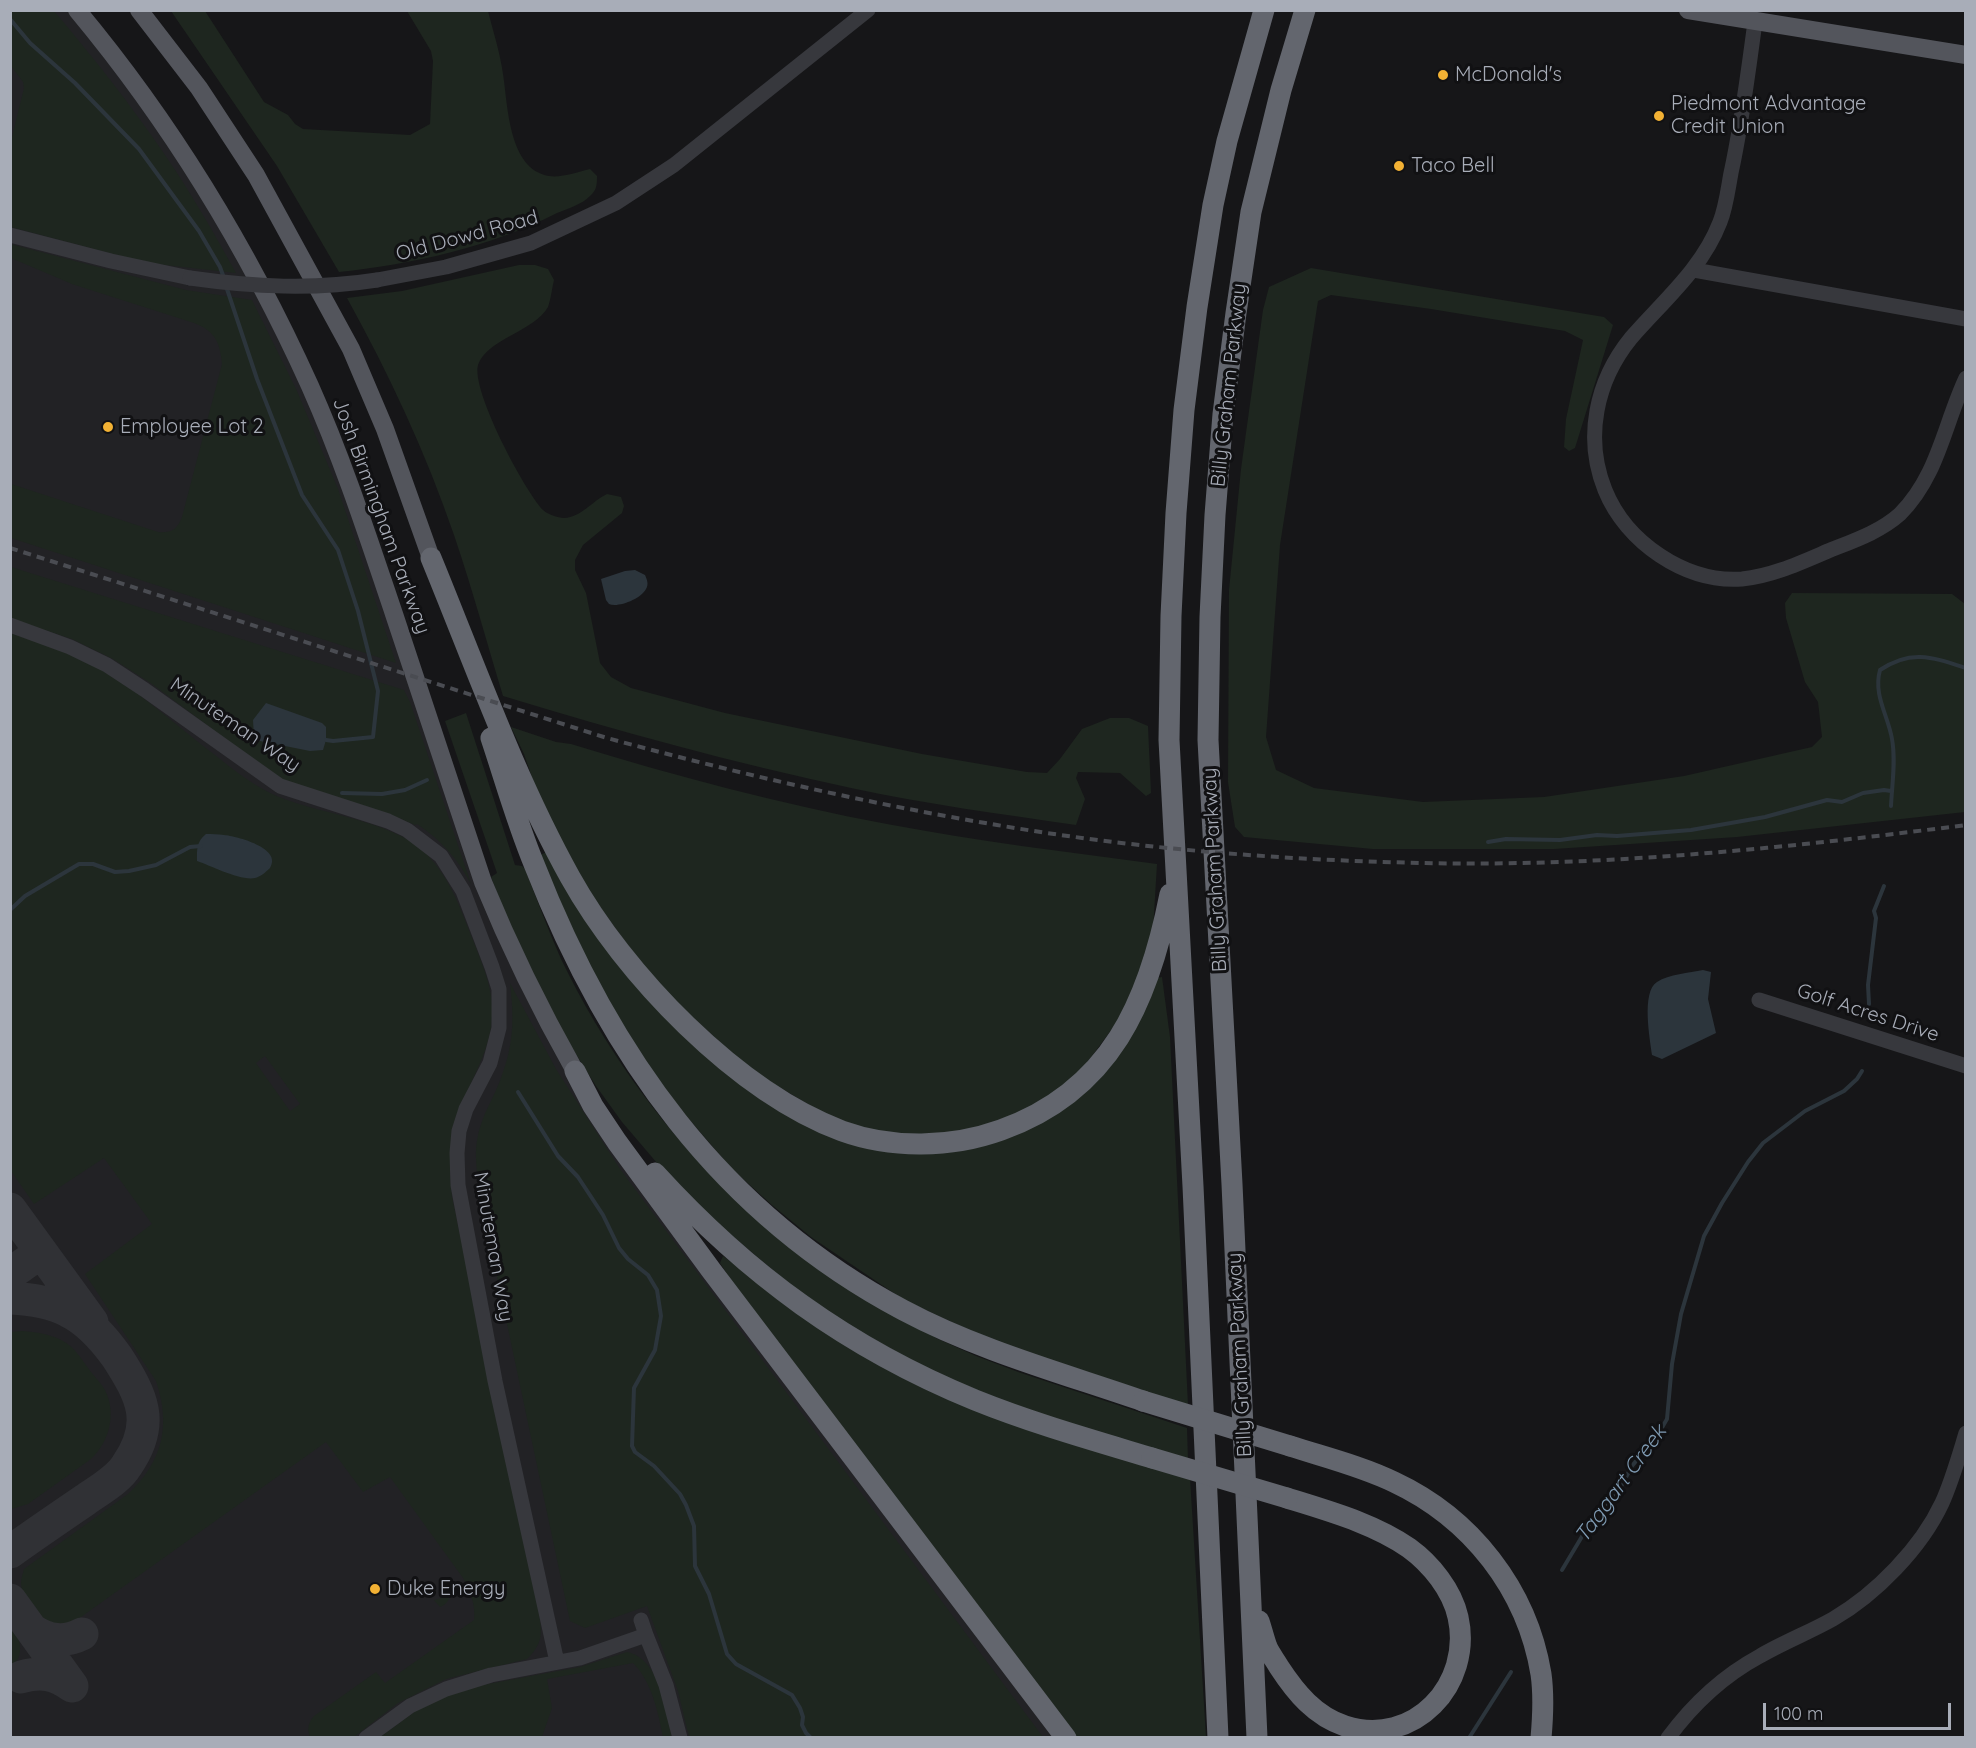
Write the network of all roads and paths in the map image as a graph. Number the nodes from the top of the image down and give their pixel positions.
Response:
1 (77, 10) edge
2 (139, 10) edge
3 (150, 10) edge
4 (868, 10) edge
5 (1264, 10) edge
6 (1305, 10) edge
7 (1689, 10) edge
8 (1755, 22) junction
9 (1965, 55) edge
10 (199, 88) junction
11 (10, 235) edge
12 (1694, 270) junction
13 (1965, 319) edge
14 (1965, 378) edge
15 (431, 558) junction
16 (10, 626) edge
17 (1176, 864) junction
18 (1759, 1000) dead end
19 (1965, 1066) edge
20 (575, 1071) junction
21 (1965, 1434) edge
22 (1250, 1591) junction
23 (557, 1662) junction
24 (366, 1737) edge
25 (680, 1737) edge
26 (1066, 1737) edge
27 (1218, 1737) edge
28 (1257, 1737) edge
29 (1541, 1737) edge
30 (1668, 1737) edge

1 - 20 main road, Josh Birmingham Parkway
2 - 10 main road, Josh Birmingham Parkway
3 - 10 main road
4 - 11 street, Old Dowd Road, bridge
5 - 17 highway, Billy Graham Parkway
6 - 22 highway, Billy Graham Parkway
7 - 8 main road
8 - 9 main road
8 - 12 street
10 - 15 main road, Josh Birmingham Parkway
12 - 13 street
12 - 14 street
15 - 17 highway
15 - 29 highway, bridge
16 - 23 street, Minuteman Way
17 - 27 highway, Billy Graham Parkway
18 - 19 street, Golf Acres Drive
20 - 22 highway, bridge
20 - 26 highway
21 - 30 street
22 - 28 highway, Billy Graham Parkway
23 - 24 street
23 - 25 street

